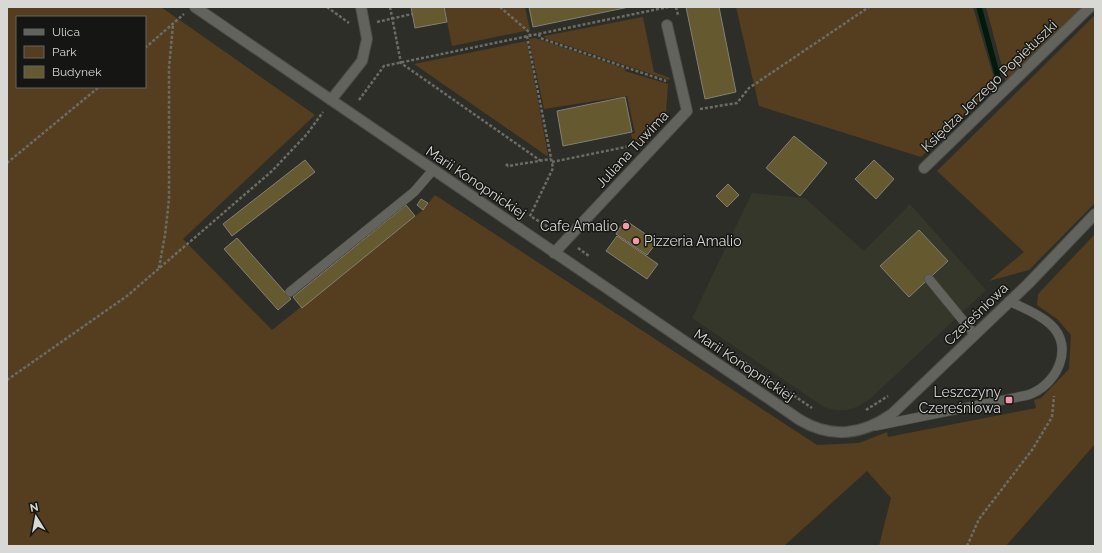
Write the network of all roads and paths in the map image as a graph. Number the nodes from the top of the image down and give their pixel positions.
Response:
1 (361, 7) edge
2 (390, 7) edge
3 (500, 7) edge
4 (668, 7) edge
5 (869, 7) edge
6 (1090, 7) edge
7 (192, 9) edge
8 (173, 25) junction
9 (667, 25) dead end
10 (539, 34) junction
11 (528, 36) junction
12 (146, 47) edge
13 (401, 63) junction
14 (680, 82) junction
15 (98, 88) edge
16 (331, 100) junction
17 (359, 100) dead end
18 (700, 108) dead end
19 (636, 145) dead end
20 (542, 161) junction
21 (552, 161) junction
22 (7, 163) edge
23 (506, 164) dead end
24 (924, 168) dead end
25 (433, 170) junction
26 (1095, 214) edge
27 (527, 222) dead end
28 (554, 253) junction
29 (159, 268) junction
30 (929, 279) dead end
31 (290, 292) dead end
32 (1009, 301) junction
33 (975, 335) junction
34 (739, 359) dead end
35 (1057, 371) junction
36 (7, 380) edge
37 (893, 391) dead end
38 (817, 412) dead end
39 (860, 413) dead end
40 (870, 427) junction
41 (968, 546) edge

1 - 16 street
2 - 13 path
3 - 11 path
4 - 10 path
5 - 18 path
6 - 24 street, Księdza Jerzego Popiełuszki
7 - 8 path
7 - 16 street, Marii Konopnickiej
8 - 12 path
8 - 29 path
9 - 14 street, Juliana Tuwima
10 - 11 path
10 - 14 path
11 - 13 path
11 - 21 path
13 - 17 path
13 - 20 path
14 - 28 street, Juliana Tuwima
15 - 22 path
16 - 25 street, Marii Konopnickiej
16 - 29 path
19 - 21 path
20 - 21 path
20 - 23 path
21 - 27 path
25 - 28 street, Marii Konopnickiej
25 - 31 lane
26 - 32 street, Czereśniowa
28 - 40 street, Marii Konopnickiej
29 - 36 path
30 - 33 lane
32 - 33 street, Czereśniowa
32 - 35 lane
33 - 40 street, Czereśniowa
34 - 38 path
35 - 40 lane
35 - 41 path
37 - 39 path

